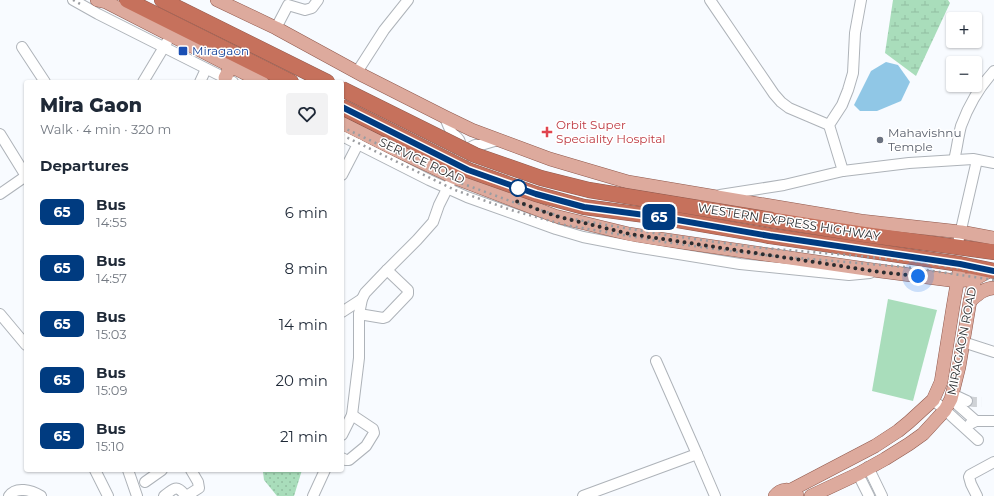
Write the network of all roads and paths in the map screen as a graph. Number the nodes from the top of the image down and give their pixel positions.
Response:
1 (73, 0) edge
2 (97, 0) edge
3 (127, 0) edge
4 (162, 0) edge
5 (217, 0) edge
6 (318, 0) edge
7 (408, 0) edge
8 (710, 0) edge
9 (861, 0) edge
10 (276, 28) junction
11 (171, 35) junction
12 (22, 47) dead end
13 (164, 48) junction
14 (230, 66) junction
15 (206, 69) junction
16 (994, 71) edge
17 (357, 72) junction
18 (44, 80) edge
19 (144, 80) edge
20 (201, 80) edge
21 (229, 80) edge
22 (258, 80) edge
23 (287, 80) edge
24 (324, 80) edge
25 (344, 90) edge
26 (344, 108) edge
27 (445, 117) junction
28 (344, 124) edge
29 (829, 125) junction
30 (0, 134) edge
31 (344, 137) edge
32 (498, 140) junction
33 (358, 144) junction
34 (393, 155) junction
35 (459, 160) junction
36 (954, 160) junction
37 (977, 160) junction
38 (994, 163) edge
39 (344, 171) edge
40 (843, 171) junction
41 (24, 173) edge
42 (24, 177) edge
43 (450, 183) junction
44 (0, 194) edge
45 (711, 196) junction
46 (961, 232) junction
47 (994, 238) edge
48 (957, 247) junction
49 (994, 252) edge
50 (960, 264) junction
51 (387, 270) junction
52 (992, 270) edge
53 (975, 279) junction
54 (957, 281) junction
55 (994, 288) edge
56 (362, 299) junction
57 (970, 301) junction
58 (344, 311) edge
59 (359, 314) junction
60 (1, 319) edge
61 (963, 342) junction
62 (24, 343) edge
63 (994, 352) edge
64 (656, 361) dead end
65 (932, 400) junction
66 (950, 401) junction
67 (967, 401) tunnel mouth
68 (976, 421) junction
69 (994, 421) edge
70 (345, 424) edge
71 (965, 428) junction
72 (978, 440) dead end
73 (696, 454) junction
74 (344, 459) edge
75 (994, 462) edge
76 (863, 471) junction
77 (96, 472) edge
78 (129, 472) edge
79 (159, 472) edge
80 (193, 472) edge
81 (324, 472) edge
82 (145, 482) dead end
83 (29, 493) edge
84 (794, 493) edge
85 (774, 495) edge
86 (9, 496) edge
87 (41, 496) edge
88 (108, 496) edge
89 (137, 496) edge
90 (164, 496) edge
91 (313, 496) edge
92 (583, 496) edge
93 (714, 496) edge
94 (811, 496) edge
95 (869, 496) edge
96 (882, 496) edge
97 (975, 496) edge

1 - 13 street
2 - 11 main road
3 - 23 highway
4 - 24 highway
5 - 10 main road
6 - 10 street
7 - 17 street
8 - 29 street
9 - 29 street
10 - 17 main road
11 - 13 street
11 - 14 main road
12 - 18 street
13 - 15 street
13 - 19 street
14 - 21 main road
14 - 22 main road
15 - 20 street
15 - 21 street
16 - 36 street
17 - 27 main road
25 - 48 highway, WESTERN EXPRESS HIGHWAY, bridge
26 - 50 highway, WESTERN EXPRESS HIGHWAY, bridge
27 - 32 main road
27 - 35 street
28 - 34 main road, SERVICE ROAD
29 - 40 street
30 - 41 street
31 - 33 street
32 - 35 street
32 - 45 main road
33 - 34 street
33 - 39 street
34 - 43 main road, SERVICE ROAD
35 - 43 street
36 - 37 street
36 - 40 street
37 - 38 street
37 - 46 street
40 - 45 street
42 - 44 street
43 - 51 street
43 - 54 main road, SERVICE ROAD
45 - 46 main road
46 - 47 main road
46 - 48 street
48 - 49 highway, WESTERN EXPRESS HIGHWAY
50 - 52 highway, WESTERN EXPRESS HIGHWAY
50 - 54 main road, MIRAGAON ROAD
51 - 56 street
51 - 59 street
52 - 53 main road
53 - 54 main road, SERVICE ROAD
53 - 57 main road, MIRAGAON ROAD
54 - 65 main road, MIRAGAON ROAD
55 - 57 main road
56 - 58 street
56 - 59 street
57 - 61 main road, MIRAGAON ROAD
59 - 70 street
60 - 62 street
61 - 63 street
61 - 66 main road, MIRAGAON ROAD
64 - 73 street
65 - 66 street
65 - 84 main road, MIRAGAON ROAD
66 - 67 street
66 - 68 street
66 - 71 street
66 - 76 main road, MIRAGAON ROAD
68 - 69 street
68 - 71 street
70 - 74 street
71 - 72 street
73 - 92 street
73 - 93 street
75 - 97 street
76 - 94 main road, MIRAGAON ROAD
76 - 95 street
76 - 96 street
77 - 88 street
78 - 89 street
79 - 82 street
80 - 90 street
81 - 91 street
83 - 86 street
83 - 87 street
84 - 85 main road, MIRAGAON ROAD

